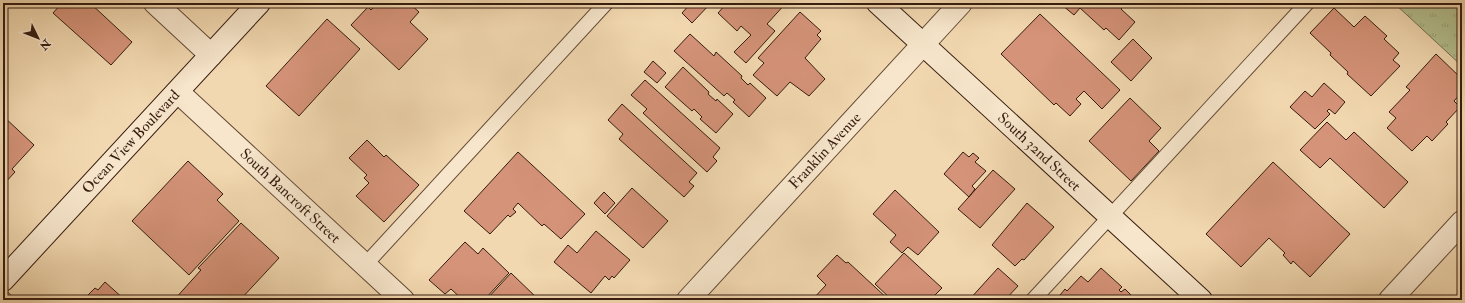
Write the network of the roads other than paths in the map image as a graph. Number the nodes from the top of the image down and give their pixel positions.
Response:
1 (155, 3) edge
2 (259, 3) edge
3 (606, 3) edge
4 (878, 3) edge
5 (961, 3) edge
6 (1307, 3) edge
7 (924, 44) junction
8 (211, 55) junction
9 (178, 92) junction
10 (1109, 218) junction
11 (1462, 222) edge
12 (365, 265) junction
13 (3, 280) edge
14 (403, 300) edge
15 (688, 300) edge
16 (1033, 300) edge
17 (1201, 300) edge
18 (1390, 300) edge

1 - 8 street
2 - 8 street, Ocean View Boulevard
3 - 12 lane
4 - 7 street, South 32nd Street
5 - 7 street, Franklin Avenue
6 - 10 lane
7 - 10 street, South 32nd Street
7 - 15 street, Franklin Avenue
8 - 9 street, Ocean View Boulevard
9 - 12 street, South Bancroft Street
9 - 13 street, Ocean View Boulevard
10 - 16 lane
10 - 17 street, South 32nd Street
11 - 18 street
12 - 14 street, South Bancroft Street

